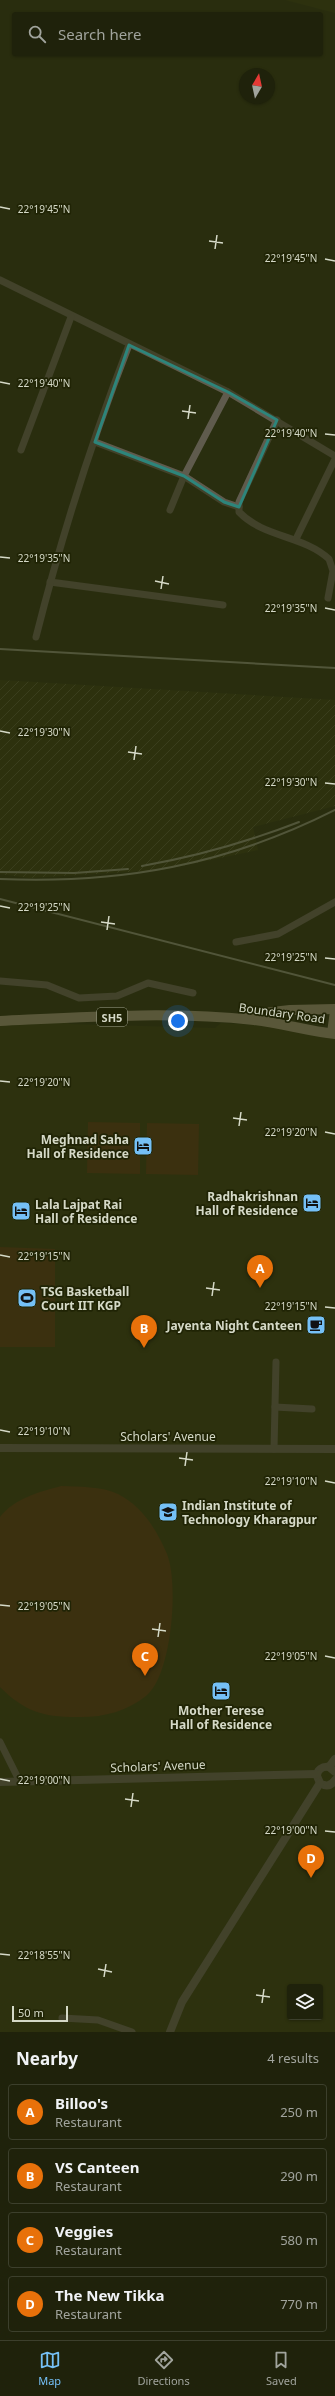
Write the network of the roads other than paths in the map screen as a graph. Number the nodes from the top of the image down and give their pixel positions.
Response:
1 (0, 280) edge
2 (71, 317) junction
3 (129, 345) junction
4 (228, 392) junction
5 (277, 420) junction
6 (95, 442) junction
7 (21, 450) dead end
8 (335, 456) edge
9 (335, 459) edge
10 (184, 476) junction
11 (238, 507) junction
12 (170, 510) dead end
13 (296, 539) junction
14 (50, 582) junction
15 (328, 598) dead end
16 (223, 605) dead end
17 (36, 637) dead end
18 (335, 902) edge
19 (236, 942) dead end
20 (0, 982) edge
21 (193, 993) dead end
22 (335, 1010) edge
23 (224, 1018) junction
24 (0, 1021) edge
25 (333, 1033) edge
26 (276, 1362) dead end
27 (275, 1407) junction
28 (312, 1409) dead end
29 (0, 1448) edge
30 (274, 1449) junction
31 (335, 1449) edge
32 (0, 1742) edge
33 (335, 1759) edge
34 (332, 1770) edge
35 (317, 1774) junction
36 (335, 1780) edge
37 (0, 1782) edge
38 (20, 1782) junction
39 (320, 1783) junction
40 (62, 2018) dead end
41 (132, 2032) edge
42 (170, 2032) edge

1 - 2 street
2 - 3 street
2 - 7 street
3 - 4 street
3 - 6 street
4 - 5 street
4 - 10 street
5 - 8 street
5 - 11 street
6 - 10 street
6 - 14 street
9 - 13 street
10 - 11 street
10 - 12 street
11 - 13 street
13 - 15 street
14 - 16 street
14 - 17 street
18 - 19 street
20 - 21 street
22 - 23 main road, Boundary Road / SH5
22 - 25 main road
23 - 24 main road, Boundary Road / SH5
23 - 25 main road, Boundary Road / SH5
26 - 27 street
27 - 28 street
27 - 30 street
29 - 30 street, Scholars' Avenue
30 - 31 street, Scholars' Avenue
32 - 38 street
33 - 34 street
34 - 35 street
35 - 38 street, Scholars' Avenue
35 - 39 street
36 - 39 street
37 - 38 street, Scholars' Avenue
39 - 42 street
40 - 41 street

